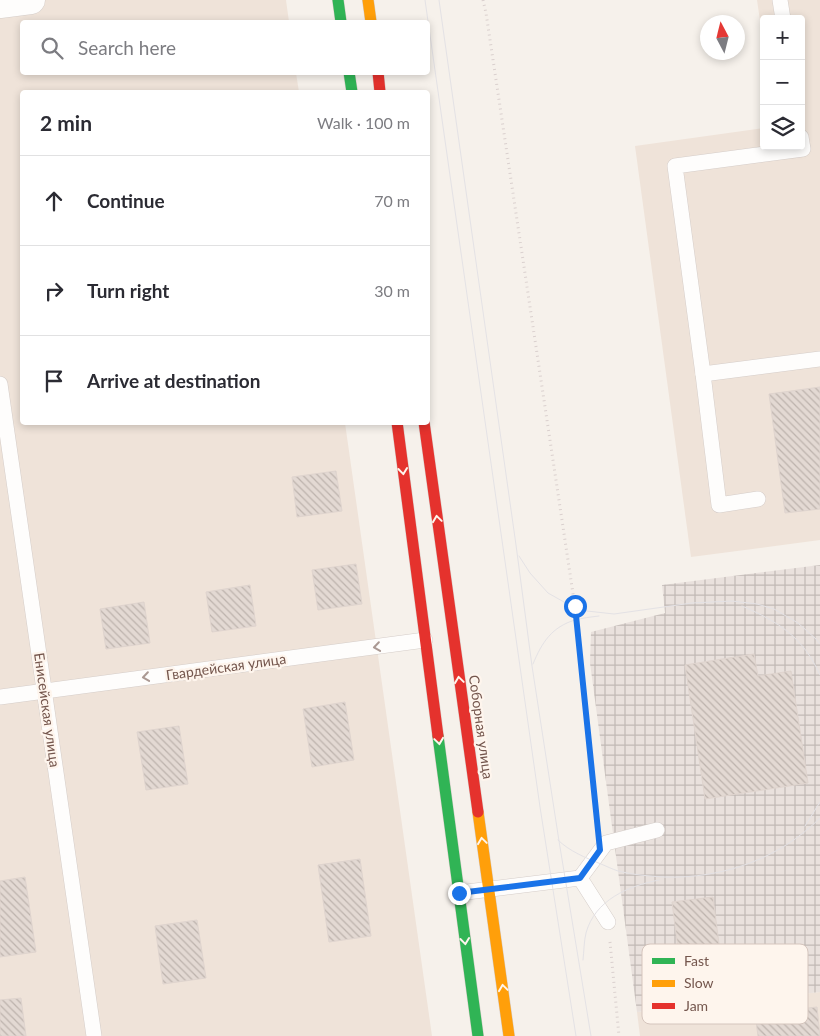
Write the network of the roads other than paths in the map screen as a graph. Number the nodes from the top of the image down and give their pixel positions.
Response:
1 (31, 0) edge
2 (338, 0) edge
3 (368, 0) edge
4 (780, 0) edge
5 (0, 4) edge
6 (782, 15) edge
7 (341, 20) edge
8 (371, 20) edge
9 (349, 75) edge
10 (378, 75) edge
11 (352, 90) edge
12 (380, 90) edge
13 (795, 150) edge
14 (820, 359) edge
15 (703, 374) junction
16 (0, 384) edge
17 (397, 425) edge
18 (424, 425) edge
19 (758, 499) dead end
20 (453, 636) junction
21 (425, 640) junction
22 (44, 691) junction
23 (0, 697) edge
24 (657, 830) dead end
25 (580, 878) junction
26 (489, 890) junction
27 (459, 893) junction
28 (608, 922) road end
29 (94, 1036) edge
30 (478, 1036) edge
31 (509, 1036) edge

1 - 5 street
2 - 7 main road
3 - 8 main road
4 - 6 lane
9 - 11 main road
10 - 12 main road
13 - 15 lane
14 - 15 lane
15 - 19 lane
16 - 22 lane, Енисейская улица
17 -> 21 main road
20 -> 18 main road, Соборная улица
20 - 21 street, Гвардейская улица
26 -> 20 main road, Соборная улица
21 -> 22 lane, Гвардейская улица
21 -> 27 main road
22 - 23 lane, Гвардейская улица
22 - 29 lane, Енисейская улица
24 - 25 lane
25 - 26 lane
25 - 28 lane
26 - 27 lane
31 -> 26 main road, Соборная улица
27 -> 30 main road

